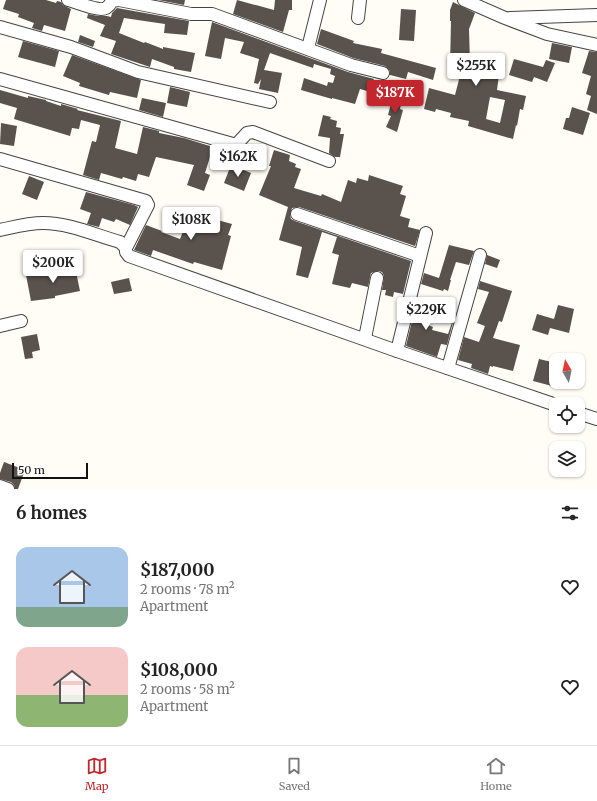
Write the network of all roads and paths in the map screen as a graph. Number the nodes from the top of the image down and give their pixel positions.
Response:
1 (68, 0) edge
2 (118, 0) edge
3 (320, 0) edge
4 (360, 0) edge
5 (464, 0) edge
6 (597, 15) edge
7 (358, 18) dead end
8 (505, 18) junction
9 (0, 27) edge
10 (597, 45) edge
11 (308, 48) junction
12 (383, 74) dead end
13 (0, 79) edge
14 (270, 102) dead end
15 (0, 159) edge
16 (329, 161) dead end
17 (297, 214) dead end
18 (0, 230) edge
19 (426, 233) dead end
20 (126, 248) junction
21 (480, 255) dead end
22 (420, 256) junction
23 (378, 278) dead end
24 (21, 321) dead end
25 (0, 326) edge
26 (365, 338) junction
27 (397, 351) junction
28 (448, 368) junction
29 (549, 403) edge
30 (585, 415) edge
31 (597, 419) edge
32 (0, 486) edge
33 (8, 489) edge

1 - 2 street
2 - 11 street
3 - 11 street
4 - 7 street
5 - 8 street
6 - 8 street
8 - 10 street
9 - 14 street
11 - 12 street
13 - 16 street
15 - 20 street
17 - 22 street
18 - 20 street
19 - 22 street
20 - 26 street
21 - 28 street
22 - 27 street
23 - 26 street
24 - 25 street
26 - 27 street
27 - 28 street
28 - 29 street
30 - 31 street
32 - 33 street

